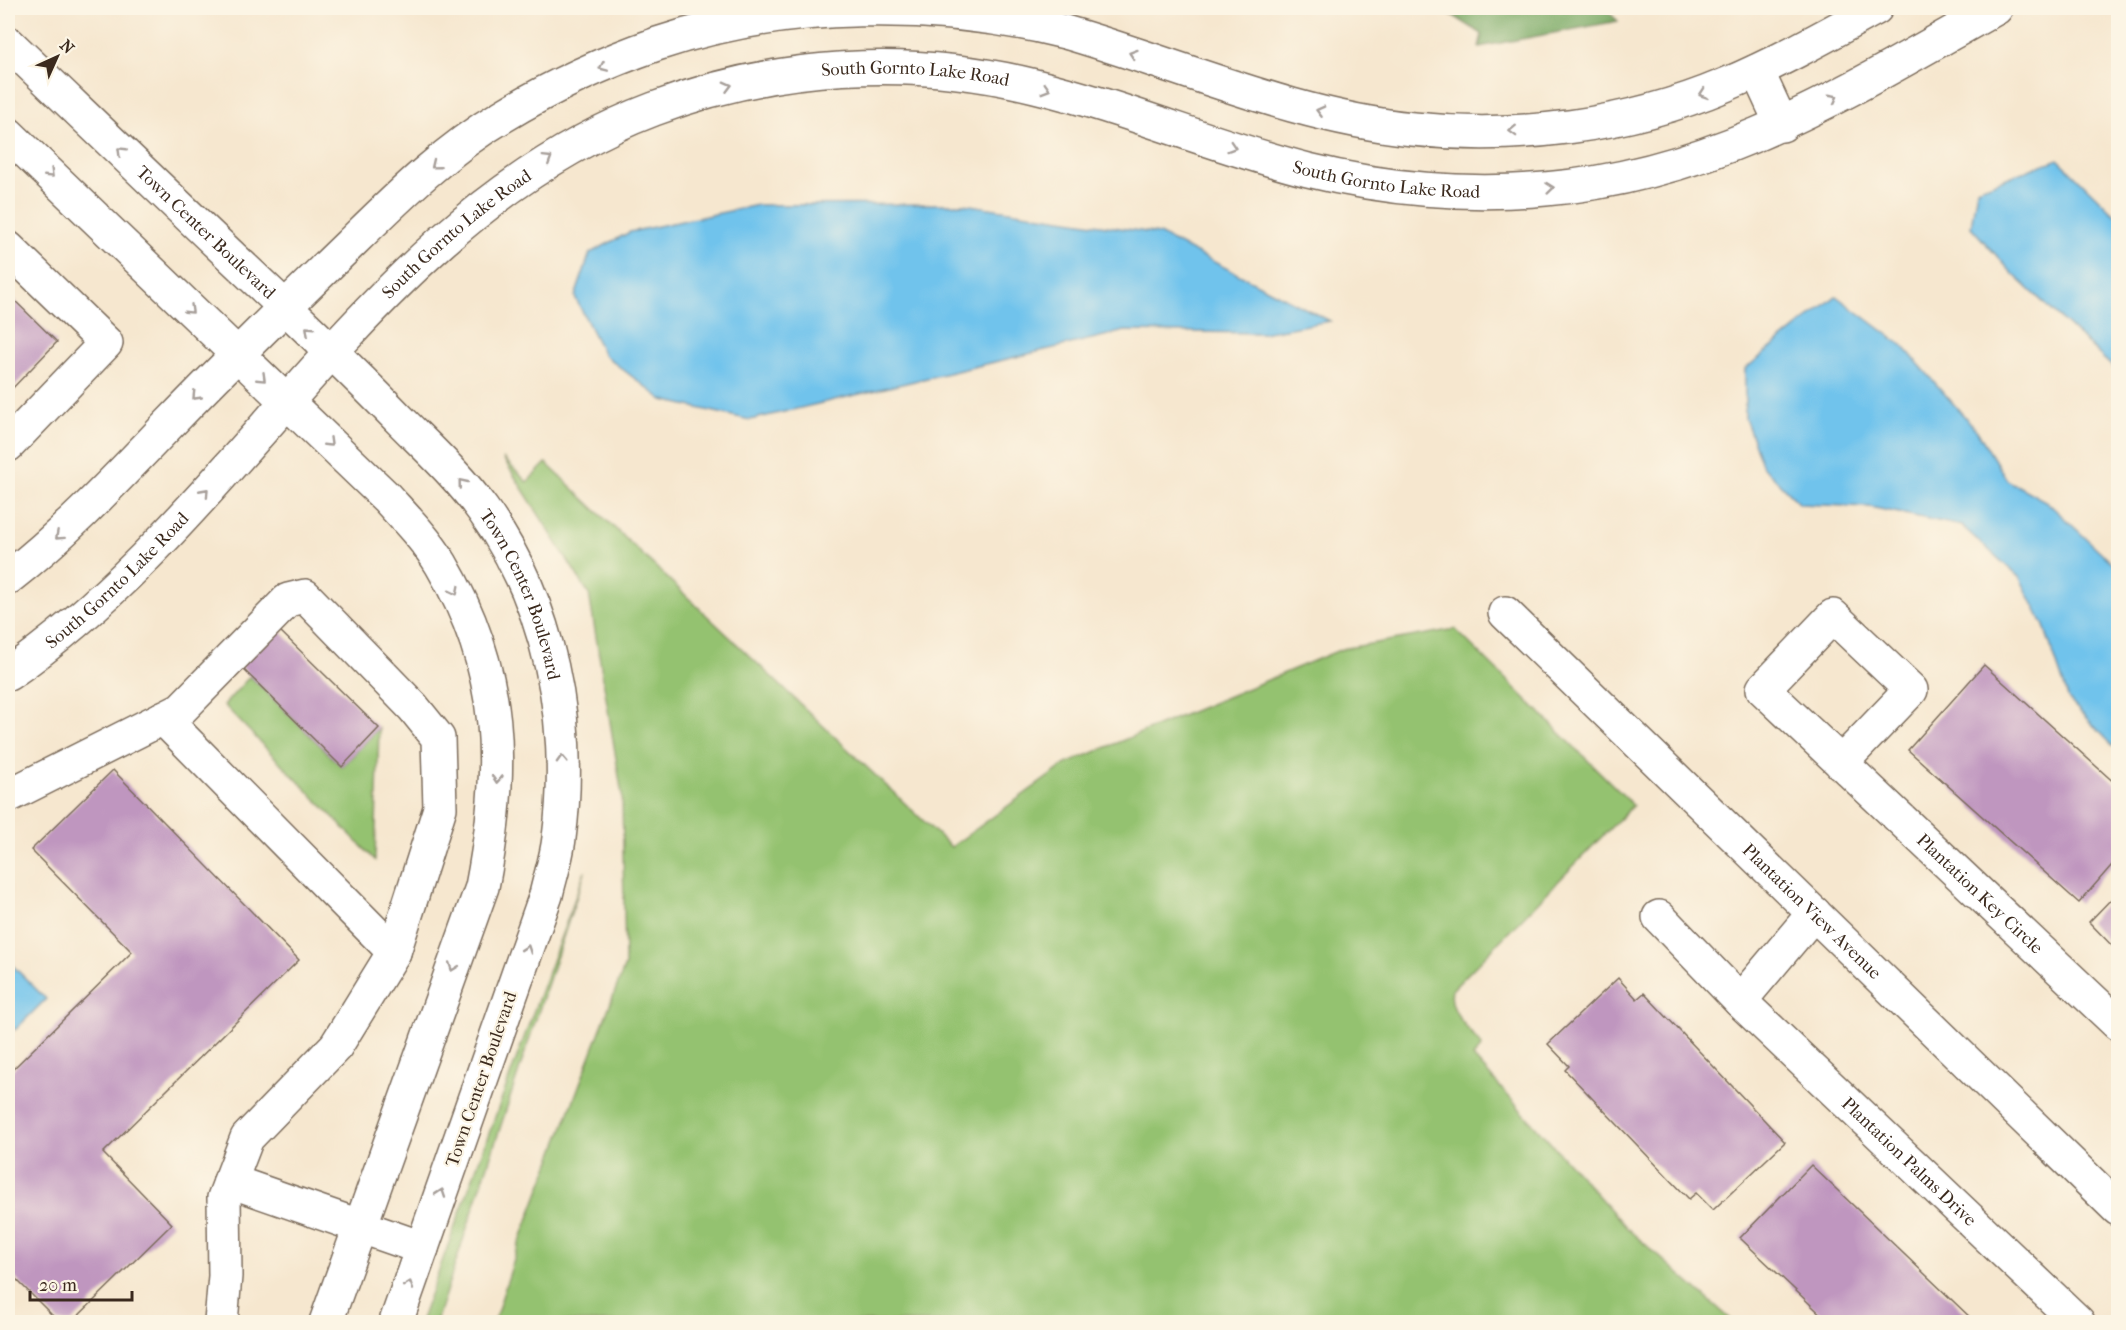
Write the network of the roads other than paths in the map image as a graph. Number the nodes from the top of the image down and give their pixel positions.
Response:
1 (1876, 8) edge
2 (1996, 8) edge
3 (8, 43) edge
4 (1757, 71) junction
5 (1782, 125) junction
6 (8, 134) edge
7 (8, 248) edge
8 (284, 307) junction
9 (334, 352) junction
10 (236, 354) junction
11 (287, 403) junction
12 (8, 445) edge
13 (8, 578) edge
14 (1504, 614) dead end
15 (8, 674) edge
16 (163, 718) junction
17 (1840, 763) junction
18 (11, 784) edge
19 (1814, 913) junction
20 (1659, 917) dead end
21 (394, 952) junction
22 (1740, 1001) junction
23 (2118, 1024) edge
24 (230, 1180) junction
25 (2118, 1209) edge
26 (360, 1226) junction
27 (422, 1248) junction
28 (221, 1323) edge
29 (326, 1323) edge
30 (396, 1323) edge
31 (2078, 1323) edge

1 - 4 street
5 -> 2 street, South Gornto Lake Road
8 -> 3 street, Town Center Boulevard
4 - 5 street
4 -> 8 street
9 -> 5 street, South Gornto Lake Road
6 -> 10 street
7 - 12 street
9 -> 8 street, Town Center Boulevard
8 - 10 street
9 - 11 street, South Gornto Lake Road
27 -> 9 street, Town Center Boulevard
10 -> 11 street
10 -> 13 street
15 -> 11 street, South Gornto Lake Road
11 -> 26 street
14 - 19 street, Plantation View Avenue
16 - 18 street
16 - 21 street
16 - 21 street
17 - 17 street, Plantation Key Circle
17 - 23 street, Plantation Key Circle
19 - 22 street
19 - 25 street, Plantation View Avenue
20 - 22 street, Plantation Palms Drive
21 - 24 street
22 - 31 street, Plantation Palms Drive
24 - 26 street
24 - 28 street
26 - 27 street
26 - 29 street
30 -> 27 street, Town Center Boulevard

